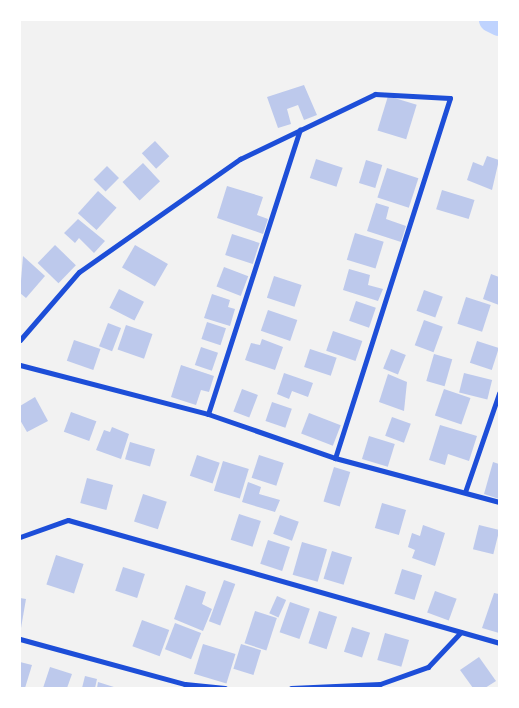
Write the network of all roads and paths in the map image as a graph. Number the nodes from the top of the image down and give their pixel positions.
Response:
1 (300, 129) junction
2 (20, 340) edge
3 (20, 365) edge
4 (499, 392) edge
5 (208, 414) junction
6 (335, 458) junction
7 (465, 492) junction
8 (499, 502) edge
9 (20, 537) edge
10 (461, 632) junction
11 (20, 639) edge
12 (499, 643) edge
13 (225, 688) edge
14 (291, 688) edge

1 - 2 street
1 - 5 street
1 - 6 street
3 - 5 street
4 - 7 street
5 - 6 street
6 - 7 street
7 - 8 street
9 - 10 street
10 - 12 street
10 - 14 street
11 - 13 street

